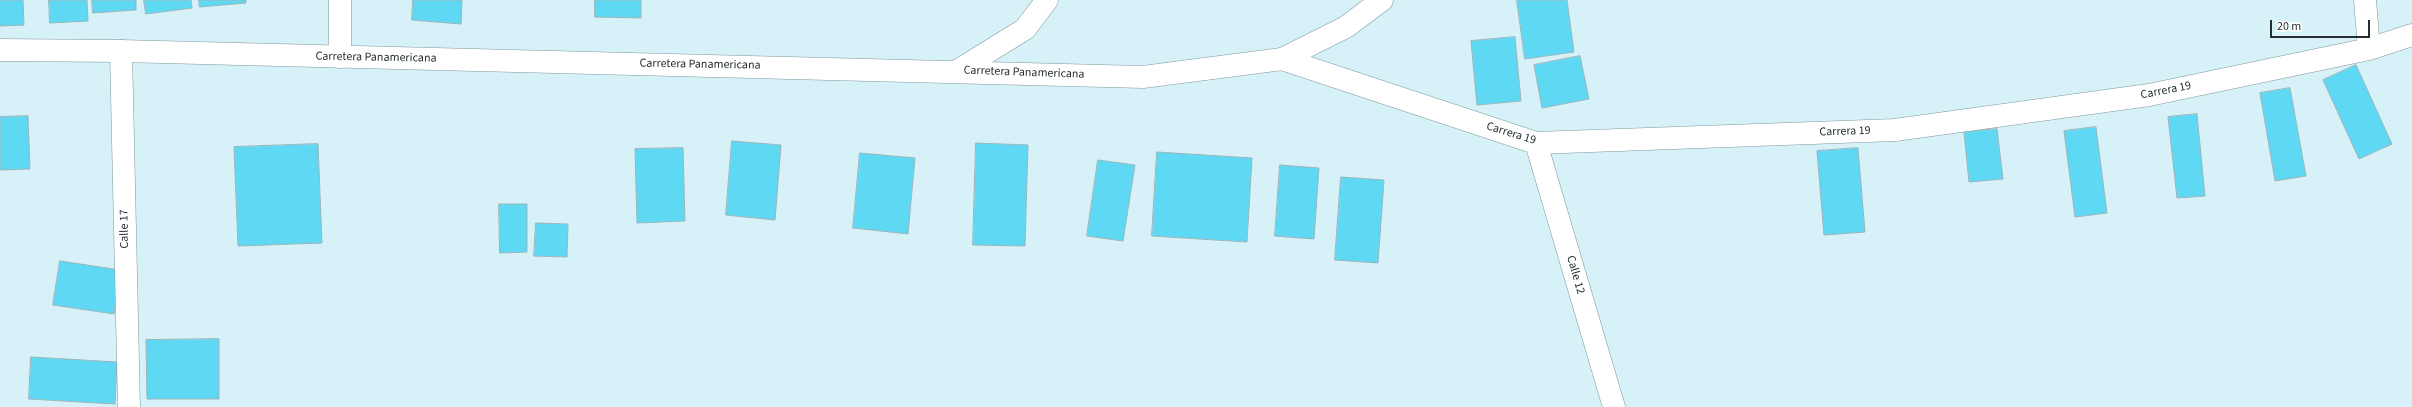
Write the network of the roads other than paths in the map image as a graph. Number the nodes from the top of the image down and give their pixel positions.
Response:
1 (340, 0) edge
2 (1047, 0) edge
3 (1382, 0) edge
4 (2365, 0) edge
5 (2412, 35) edge
6 (0, 50) edge
7 (2369, 50) junction
8 (122, 51) junction
9 (340, 57) junction
10 (1282, 59) junction
11 (957, 71) junction
12 (1536, 143) junction
13 (129, 407) edge
14 (1614, 407) edge

1 - 9 main road
2 - 11 main road
3 - 10 main road, Carretera Panamericana
4 - 7 main road
5 - 7 main road, Carrera 19
6 - 8 main road, Carretera Panamericana
7 - 12 main road, Carrera 19
8 - 9 main road, Carretera Panamericana
8 - 13 main road, Calle 17
9 - 11 main road, Carretera Panamericana
10 - 11 main road, Carretera Panamericana
10 - 12 main road, Carrera 19
12 - 14 main road, Calle 12

